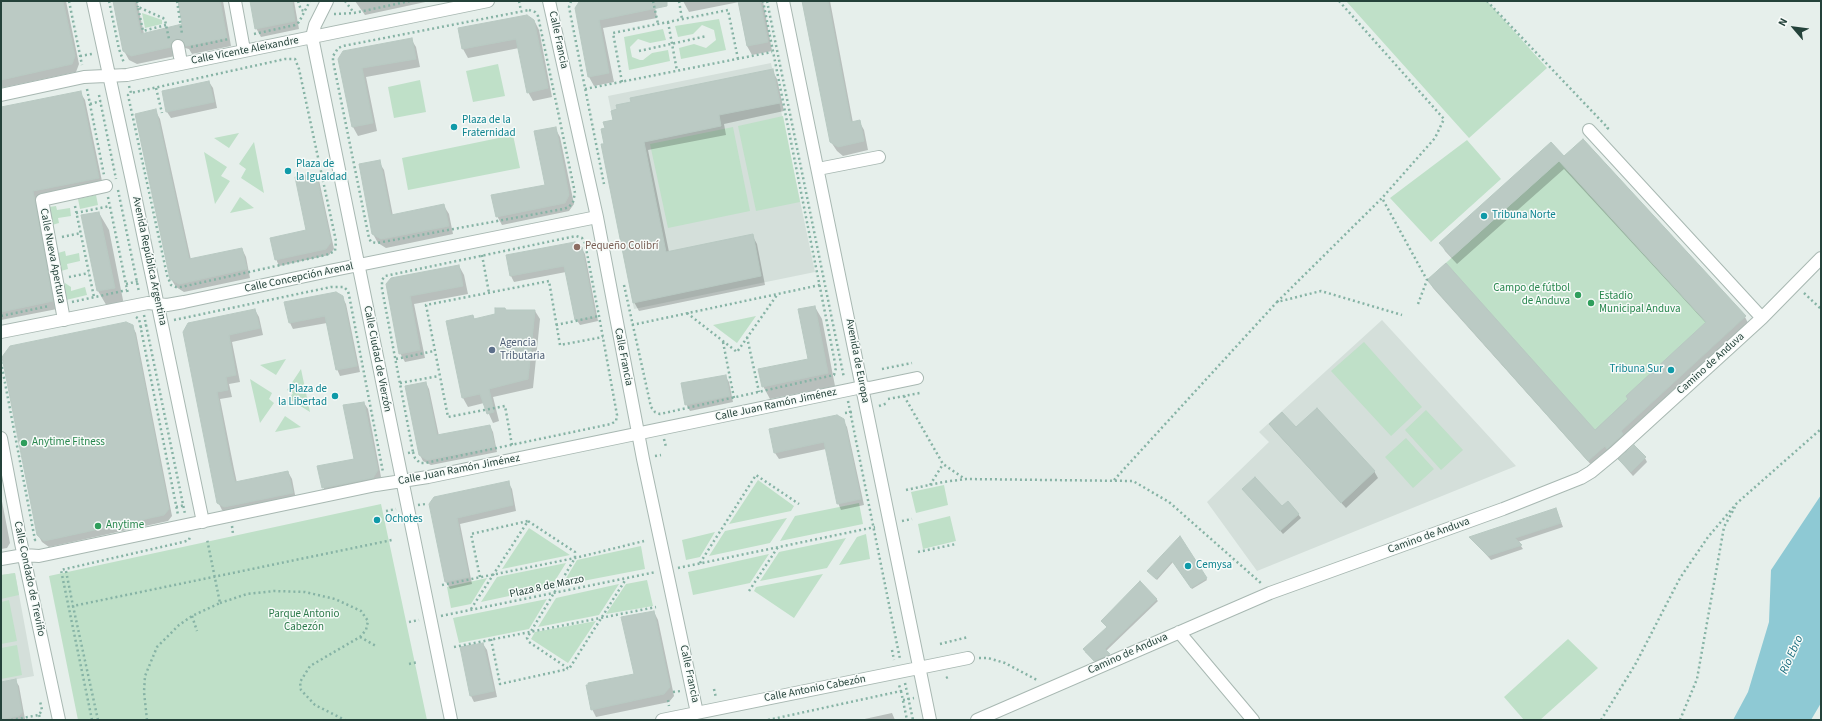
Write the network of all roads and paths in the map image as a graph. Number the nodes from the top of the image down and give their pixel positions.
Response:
1 (69, 1) edge
2 (93, 1) edge
3 (109, 1) edge
4 (137, 1) edge
5 (176, 1) edge
6 (235, 1) edge
7 (298, 1) edge
8 (310, 1) edge
9 (327, 1) edge
10 (345, 1) edge
11 (410, 1) edge
12 (488, 1) edge
13 (519, 1) edge
14 (549, 1) edge
15 (571, 1) edge
16 (653, 1) edge
17 (679, 1) edge
18 (762, 1) edge
19 (767, 1) edge
20 (784, 1) edge
21 (1339, 1) edge
22 (1487, 1) edge
23 (138, 7) junction
24 (305, 11) junction
25 (521, 11) junction
26 (354, 13) junction
27 (336, 14) dead end
28 (570, 15) dead end
29 (682, 19) junction
30 (668, 22) junction
31 (658, 24) junction
32 (166, 25) junction
33 (242, 36) junction
34 (707, 36) dead end
35 (312, 37) junction
36 (672, 44) junction
37 (89, 47) dead end
38 (180, 47) junction
39 (244, 50) junction
40 (639, 51) dead end
41 (772, 52) junction
42 (738, 59) junction
43 (131, 60) dead end
44 (82, 65) dead end
45 (677, 71) junction
46 (109, 75) junction
47 (90, 76) junction
48 (622, 82) junction
49 (128, 83) dead end
50 (156, 88) junction
51 (585, 89) dead end
52 (131, 93) junction
53 (1, 95) edge
54 (162, 113) dead end
55 (1592, 134) joint
56 (879, 157) dead end
57 (818, 169) junction
58 (106, 186) junction
59 (72, 193) junction
60 (1382, 198) junction
61 (110, 206) junction
62 (76, 212) junction
63 (596, 217) junction
64 (81, 234) junction
65 (49, 239) junction
66 (482, 255) junction
67 (1821, 258) edge
68 (359, 265) junction
69 (89, 274) junction
70 (57, 280) junction
71 (1796, 284) junction
72 (820, 285) junction
73 (127, 290) dead end
74 (489, 293) junction
75 (778, 294) junction
76 (94, 297) dead end
77 (1277, 302) junction
78 (157, 303) junction
79 (141, 304) junction
80 (1418, 304) dead end
81 (1821, 309) edge
82 (687, 313) junction
83 (1402, 315) dead end
84 (132, 316) dead end
85 (599, 316) junction
86 (1762, 318) junction
87 (175, 319) dead end
88 (64, 320) junction
89 (556, 325) junction
90 (632, 325) dead end
91 (1, 332) edge
92 (603, 337) junction
93 (748, 337) junction
94 (723, 341) junction
95 (434, 351) junction
96 (396, 359) junction
97 (912, 363) dead end
98 (882, 370) dead end
99 (439, 376) junction
100 (917, 378) dead end
101 (400, 383) junction
102 (862, 387) junction
103 (846, 390) junction
104 (759, 392) junction
105 (920, 393) dead end
106 (904, 396) junction
107 (734, 398) junction
108 (888, 400) dead end
109 (660, 414) dead end
110 (1821, 429) edge
111 (639, 434) junction
112 (1, 438) edge
113 (512, 445) junction
114 (413, 452) dead end
115 (425, 463) dead end
116 (943, 464) junction
117 (382, 478) dead end
118 (966, 479) junction
119 (1113, 481) junction
120 (402, 482) junction
121 (930, 485) junction
122 (906, 490) dead end
123 (1737, 503) junction
124 (799, 504) dead end
125 (177, 514) dead end
126 (528, 521) junction
127 (203, 522) junction
128 (187, 525) junction
129 (868, 528) dead end
130 (207, 539) dead end
131 (392, 540) dead end
132 (644, 541) dead end
133 (956, 544) dead end
134 (778, 548) junction
135 (918, 552) dead end
136 (24, 555) junction
137 (575, 558) junction
138 (1, 559) edge
139 (699, 563) junction
140 (684, 567) dead end
141 (66, 571) dead end
142 (650, 573) dead end
143 (494, 574) junction
144 (215, 576) junction
145 (480, 577) junction
146 (626, 578) junction
147 (442, 585) dead end
148 (749, 591) dead end
149 (554, 594) junction
150 (1270, 594) junction
151 (220, 603) junction
152 (73, 606) junction
153 (656, 607) dead end
154 (470, 610) junction
155 (448, 614) dead end
156 (192, 616) junction
157 (601, 617) junction
158 (198, 631) dead end
159 (531, 631) junction
160 (1179, 632) junction
161 (360, 637) junction
162 (968, 637) dead end
163 (491, 639) junction
164 (940, 644) dead end
165 (376, 646) dead end
166 (454, 646) dead end
167 (892, 650) dead end
168 (968, 658) joint
169 (418, 662) dead end
170 (409, 664) dead end
171 (920, 667) junction
172 (569, 669) junction
173 (900, 672) junction
174 (950, 676) dead end
175 (946, 678) dead end
176 (1038, 681) dead end
177 (901, 692) junction
178 (39, 695) dead end
179 (697, 713) junction
180 (39, 715) junction
181 (11, 720) edge
182 (41, 720) edge
183 (57, 720) edge
184 (92, 720) edge
185 (98, 720) edge
186 (147, 720) edge
187 (345, 720) edge
188 (451, 720) edge
189 (662, 720) edge
190 (768, 720) edge
191 (907, 720) edge
192 (913, 720) edge
193 (930, 720) edge
194 (977, 720) edge
195 (1253, 720) edge
196 (1601, 720) edge
197 (1680, 720) edge

1 - 44 path
2 - 46 street, Avenida República Argentina
3 - 43 path
4 - 23 path
5 - 38 path
6 - 33 street
7 - 24 path
8 - 24 path
9 - 35 street
10 - 26 path
11 - 26 path
12 - 35 street, Calle Vicente Aleixandre
13 - 25 path
14 - 63 street, Calle Francia
15 - 28 path
16 - 31 path
17 - 29 path
18 - 41 path
19 - 103 path
20 - 57 street, Avenida de Europa
21 - 60 path
22 - 55 path
23 - 32 path
23 - 32 path
24 - 33 path
25 - 25 path
26 - 27 path
29 - 30 path
29 - 42 path
30 - 31 path
30 - 36 path
31 - 48 path
32 - 38 path
33 - 38 path
33 - 39 street
34 - 36 path
35 - 39 street, Calle Vicente Aleixandre
35 - 68 street, Calle Ciudad de Vierzón
36 - 40 path
36 - 45 path
37 - 47 path
39 - 46 street, Calle Vicente Aleixandre
41 - 42 path
41 - 72 path
42 - 45 path
45 - 48 path
46 - 47 street, Calle Vicente Aleixandre
46 - 78 street, Avenida República Argentina
47 - 53 street, Calle Vicente Aleixandre
47 - 58 path
47 - 79 path
48 - 51 path
49 - 52 path
50 - 52 path
50 - 52 path
50 - 54 path
55 - 86 street
56 - 57 street
57 - 102 street, Avenida de Europa
58 - 59 street, Calle Nueva Apertura
58 - 61 path
59 - 62 path
59 - 65 street, Calle Nueva Apertura
60 - 77 path
60 - 80 path
61 - 62 path
61 - 73 path
62 - 64 path
63 - 68 street, Calle Concepción Arenal
63 - 111 street, Calle Francia
64 - 65 path
64 - 69 path
65 - 70 street, Calle Nueva Apertura
66 - 74 path
66 - 85 path
66 - 96 path
67 - 71 street, Camino de Anduva
68 - 78 street, Calle Concepción Arenal
68 - 120 street, Calle Ciudad de Vierzón
69 - 70 path
69 - 76 path
70 - 88 street, Calle Nueva Apertura
71 - 81 path
71 - 86 street, Camino de Anduva
72 - 75 path
72 - 104 path
74 - 89 path
74 - 95 path
75 - 82 path
75 - 93 path
77 - 83 path
77 - 119 path
78 - 79 street, Calle Concepción Arenal
78 - 127 street, Avenida República Argentina
79 - 88 street, Calle Concepción Arenal
79 - 128 path
82 - 90 path
82 - 94 path
84 - 125 path
85 - 89 path
85 - 92 path
86 - 150 street, Camino de Anduva
87 - 117 path
88 - 91 street, Calle Concepción Arenal
89 - 92 path
92 - 113 path
93 - 94 path
93 - 104 path
94 - 107 path
95 - 96 path
95 - 99 path
96 - 101 path
97 - 98 path
99 - 101 path
99 - 113 path
100 - 102 street, Calle Juan Ramón Jiménez
101 - 114 path
102 - 103 street, Calle Juan Ramón Jiménez
102 - 171 street, Avenida de Europa
103 - 111 street, Calle Juan Ramón Jiménez
103 - 173 path
104 - 107 path
105 - 106 path
106 - 108 path
106 - 116 path
107 - 109 path
110 - 123 path
111 - 120 street, Calle Juan Ramón Jiménez
111 - 179 street, Calle Francia
112 - 136 street, Calle Condado de Treviño
113 - 115 path
116 - 118 path
116 - 121 path
118 - 119 path
118 - 121 path
119 - 150 path
120 - 127 street, Calle Juan Ramón Jiménez
120 - 188 street, Calle Ciudad de Vierzón
121 - 122 path
123 - 196 path
123 - 197 path
124 - 139 path
126 - 137 path
126 - 143 path
126 - 145 path
127 - 128 street, Calle Juan Ramón Jiménez
128 - 136 street, Calle Juan Ramón Jiménez
128 - 184 path
129 - 134 path
130 - 144 path
131 - 144 path
132 - 137 path
133 - 135 path
134 - 139 path
134 - 148 path
136 - 138 street, Calle Juan Ramón Jiménez
136 - 183 street, Calle Condado de Treviño
137 - 143 path
137 - 149 path
139 - 140 path
141 - 152 path
142 - 146 path, Plaza 8 de Marzo
143 - 145 path
143 - 154 path
144 - 151 path
144 - 152 path
145 - 147 path
146 - 149 path, Plaza 8 de Marzo
146 - 157 path
149 - 154 path, Plaza 8 de Marzo
149 - 159 path
150 - 160 street, Camino de Anduva
151 - 156 path
151 - 161 path
152 - 185 path
153 - 157 path
154 - 155 path, Plaza 8 de Marzo
156 - 158 path
156 - 186 path
157 - 159 path
157 - 172 path
159 - 163 path
159 - 172 path
160 - 194 street, Camino de Anduva
160 - 195 street
161 - 165 path
161 - 187 path
162 - 164 path
163 - 166 path
163 - 172 path
167 - 173 path
168 - 171 street, Calle Antonio Cabezón
168 - 176 path
169 - 170 path
171 - 173 street, Calle Antonio Cabezón
171 - 193 street, Avenida de Europa
173 - 177 path
173 - 179 street, Calle Antonio Cabezón
173 - 192 path
174 - 175 path
177 - 190 path
177 - 191 path
178 - 180 path
179 - 189 street, Calle Antonio Cabezón
180 - 181 path
180 - 182 path

